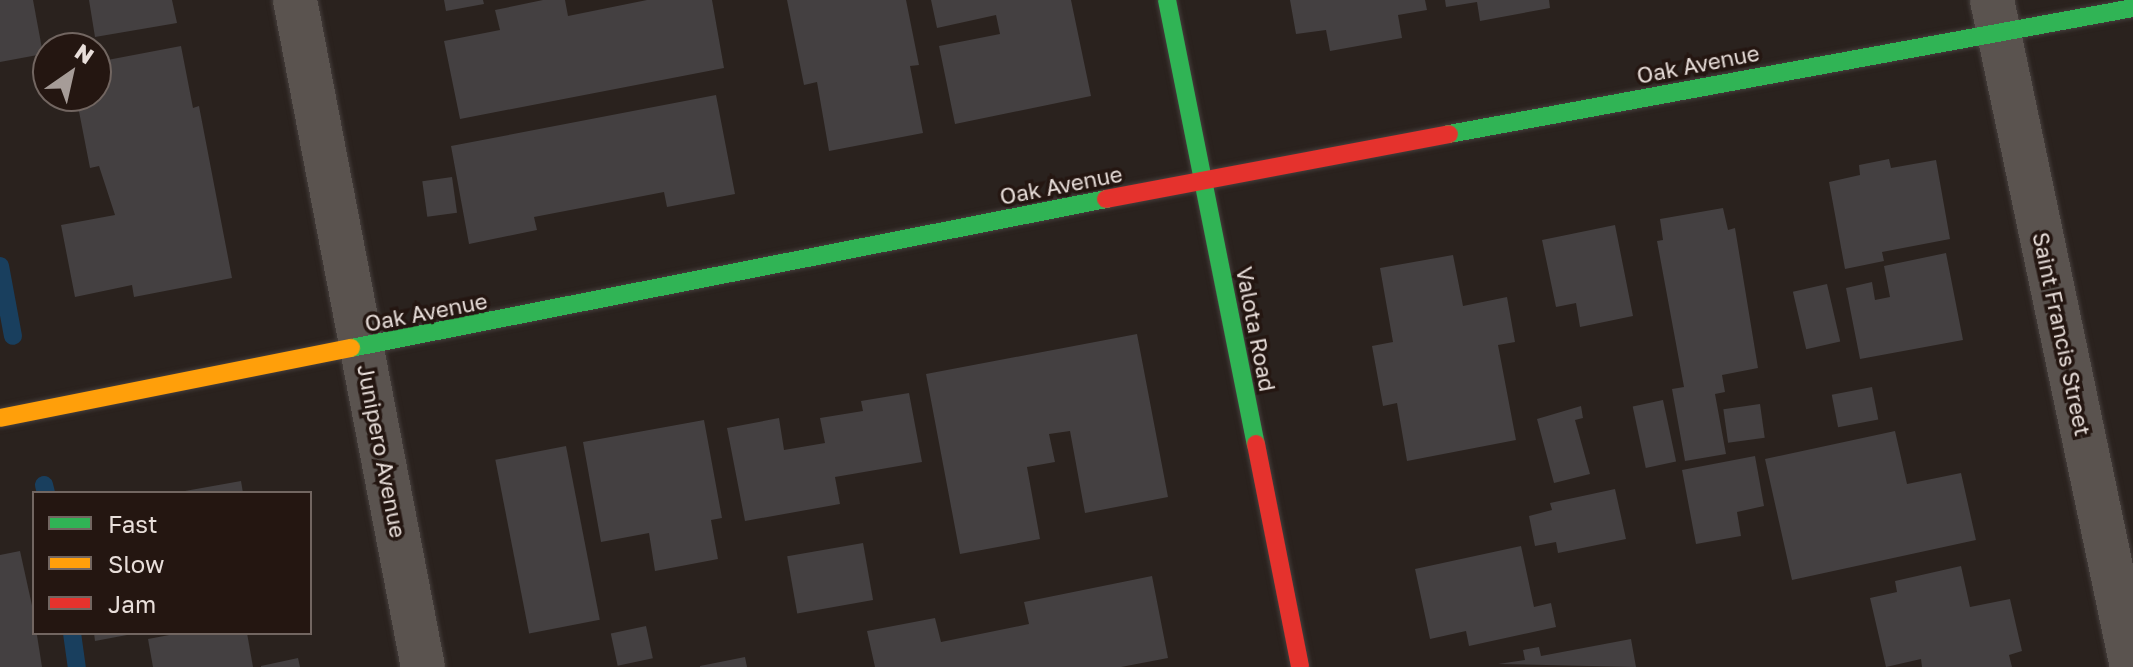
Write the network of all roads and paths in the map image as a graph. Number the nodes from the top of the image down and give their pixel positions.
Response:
1 (295, 0) edge
2 (1167, 0) edge
3 (2133, 8) edge
4 (1995, 16) edge
5 (1201, 180) junction
6 (362, 349) junction
7 (0, 418) edge
8 (423, 667) edge
9 (1300, 667) edge
10 (2132, 667) edge

1 - 6 street, Junipero Avenue
2 - 5 street, Valota Road
3 - 4 street, Oak Avenue
4 - 5 street, Oak Avenue
4 - 10 street, Saint Francis Street
5 - 6 street, Oak Avenue
5 - 9 street, Valota Road
6 - 7 street, Oak Avenue
6 - 8 street, Junipero Avenue

